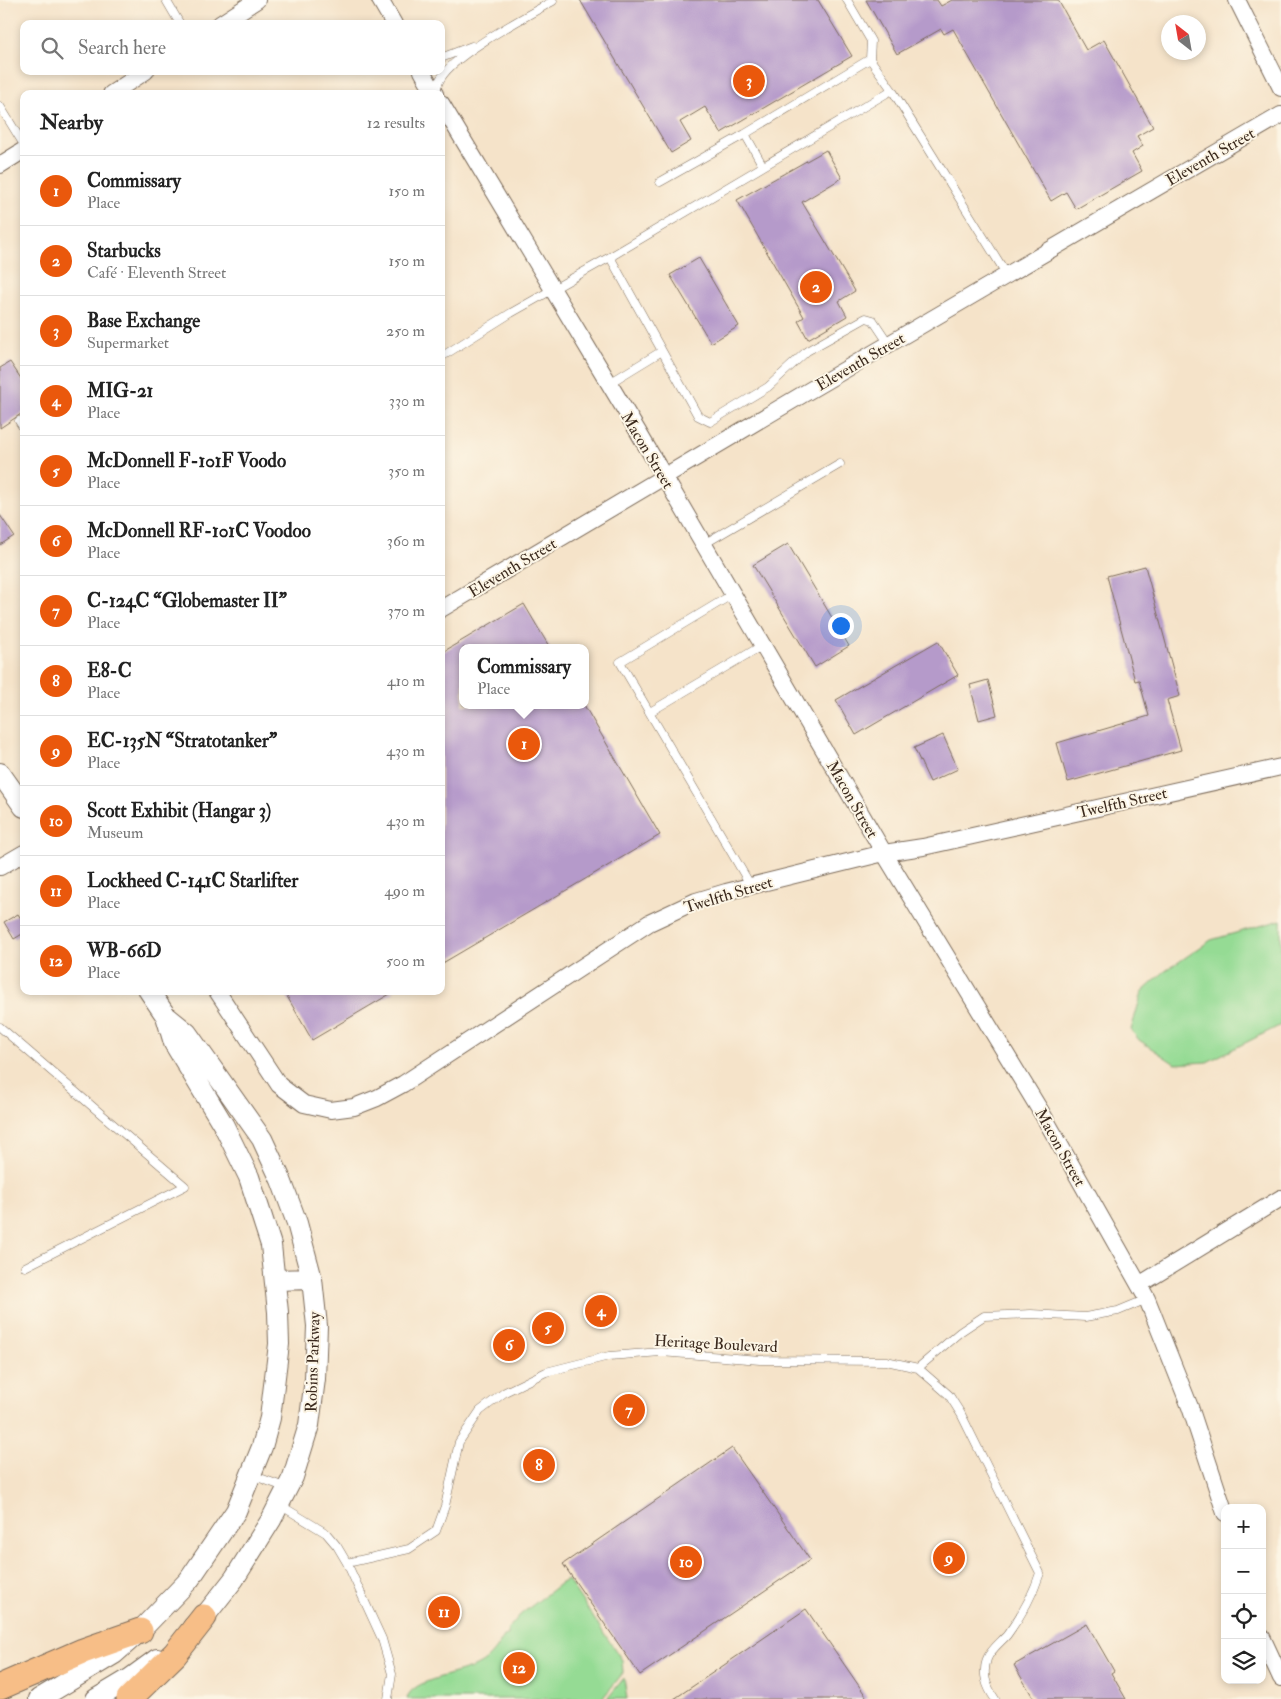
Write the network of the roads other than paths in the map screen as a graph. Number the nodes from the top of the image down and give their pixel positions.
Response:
1 (166, 0) edge
2 (258, 0) edge
3 (380, 0) edge
4 (847, 0) edge
5 (1237, 0) edge
6 (553, 1) edge
7 (178, 20) edge
8 (226, 20) edge
9 (392, 20) edge
10 (499, 33) junction
11 (445, 57) edge
12 (870, 59) junction
13 (445, 73) edge
14 (140, 75) edge
15 (424, 75) edge
16 (444, 75) edge
17 (1281, 88) edge
18 (117, 90) edge
19 (433, 90) edge
20 (438, 90) edge
21 (892, 90) junction
22 (0, 106) edge
23 (445, 110) edge
24 (1281, 115) edge
25 (746, 134) junction
26 (20, 138) edge
27 (20, 152) edge
28 (0, 165) edge
29 (763, 166) junction
30 (660, 182) dead end
31 (610, 257) junction
32 (1007, 275) junction
33 (552, 290) junction
34 (889, 344) junction
35 (662, 351) junction
36 (445, 354) edge
37 (608, 384) junction
38 (840, 464) dead end
39 (664, 476) junction
40 (704, 544) junction
41 (733, 594) junction
42 (445, 607) edge
43 (763, 645) junction
44 (650, 712) junction
45 (1281, 767) edge
46 (0, 773) edge
47 (20, 801) edge
48 (884, 853) junction
49 (20, 855) edge
50 (0, 867) edge
51 (751, 886) junction
52 (152, 995) edge
53 (220, 995) edge
54 (166, 1016) junction
55 (0, 1027) edge
56 (268, 1153) junction
57 (241, 1162) junction
58 (1281, 1198) edge
59 (26, 1266) dead end
60 (312, 1279) junction
61 (275, 1280) junction
62 (1143, 1292) junction
63 (918, 1368) junction
64 (251, 1474) junction
65 (283, 1497) junction
66 (1222, 1504) edge
67 (347, 1563) junction
68 (204, 1617) junction
69 (140, 1630) junction
70 (1263, 1639) edge
71 (1281, 1678) edge
72 (0, 1687) edge
73 (39, 1699) edge
74 (96, 1699) edge
75 (129, 1699) edge
76 (388, 1699) edge
77 (995, 1699) edge

1 - 7 lane
2 - 8 street
3 - 9 street
4 - 12 lane
5 - 17 street
6 - 10 lane
10 - 11 lane
10 - 13 lane
12 - 21 lane
12 - 25 lane
14 - 18 street
15 - 19 street, Macon Street
16 - 20 lane
21 - 29 lane
21 - 32 lane
22 - 26 lane
23 - 33 street, Macon Street
24 - 32 street, Eleventh Street
25 - 29 lane
25 - 30 lane
27 - 28 street
29 - 31 lane
31 - 33 lane
31 - 35 lane
32 - 34 street, Eleventh Street
33 - 36 lane
33 - 37 street, Macon Street
34 - 35 lane
34 - 39 street, Eleventh Street
35 - 37 lane
37 - 39 street, Macon Street
38 - 40 lane
39 - 40 street, Macon Street
39 - 42 street, Eleventh Street
40 - 41 street, Macon Street
41 - 43 street, Macon Street
41 - 44 lane
43 - 44 lane
43 - 48 street, Macon Street
44 - 51 lane
45 - 48 street, Twelfth Street
46 - 47 street
48 - 51 street, Twelfth Street
48 - 62 street, Macon Street
49 - 50 street
51 - 53 street, Twelfth Street
52 - 54 street, Robins Parkway
54 - 56 street, Robins Parkway
54 - 57 street, Robins Parkway
55 - 59 lane
56 - 57 street
56 - 60 street, Robins Parkway
57 - 61 street, Robins Parkway
58 - 62 street
60 - 61 street
60 - 65 street, Robins Parkway
61 - 64 street, Robins Parkway
62 - 63 lane
62 - 66 street, Macon Street
63 - 67 lane, Heritage Boulevard
63 - 77 lane, Heritage Boulevard
64 - 65 lane
64 - 69 street, Robins Parkway
65 - 67 lane
65 - 68 street, Robins Parkway
67 - 76 lane
68 - 74 street, Robins Parkway
68 - 75 main road
69 - 72 main road
69 - 73 street, Robins Parkway
70 - 71 street

